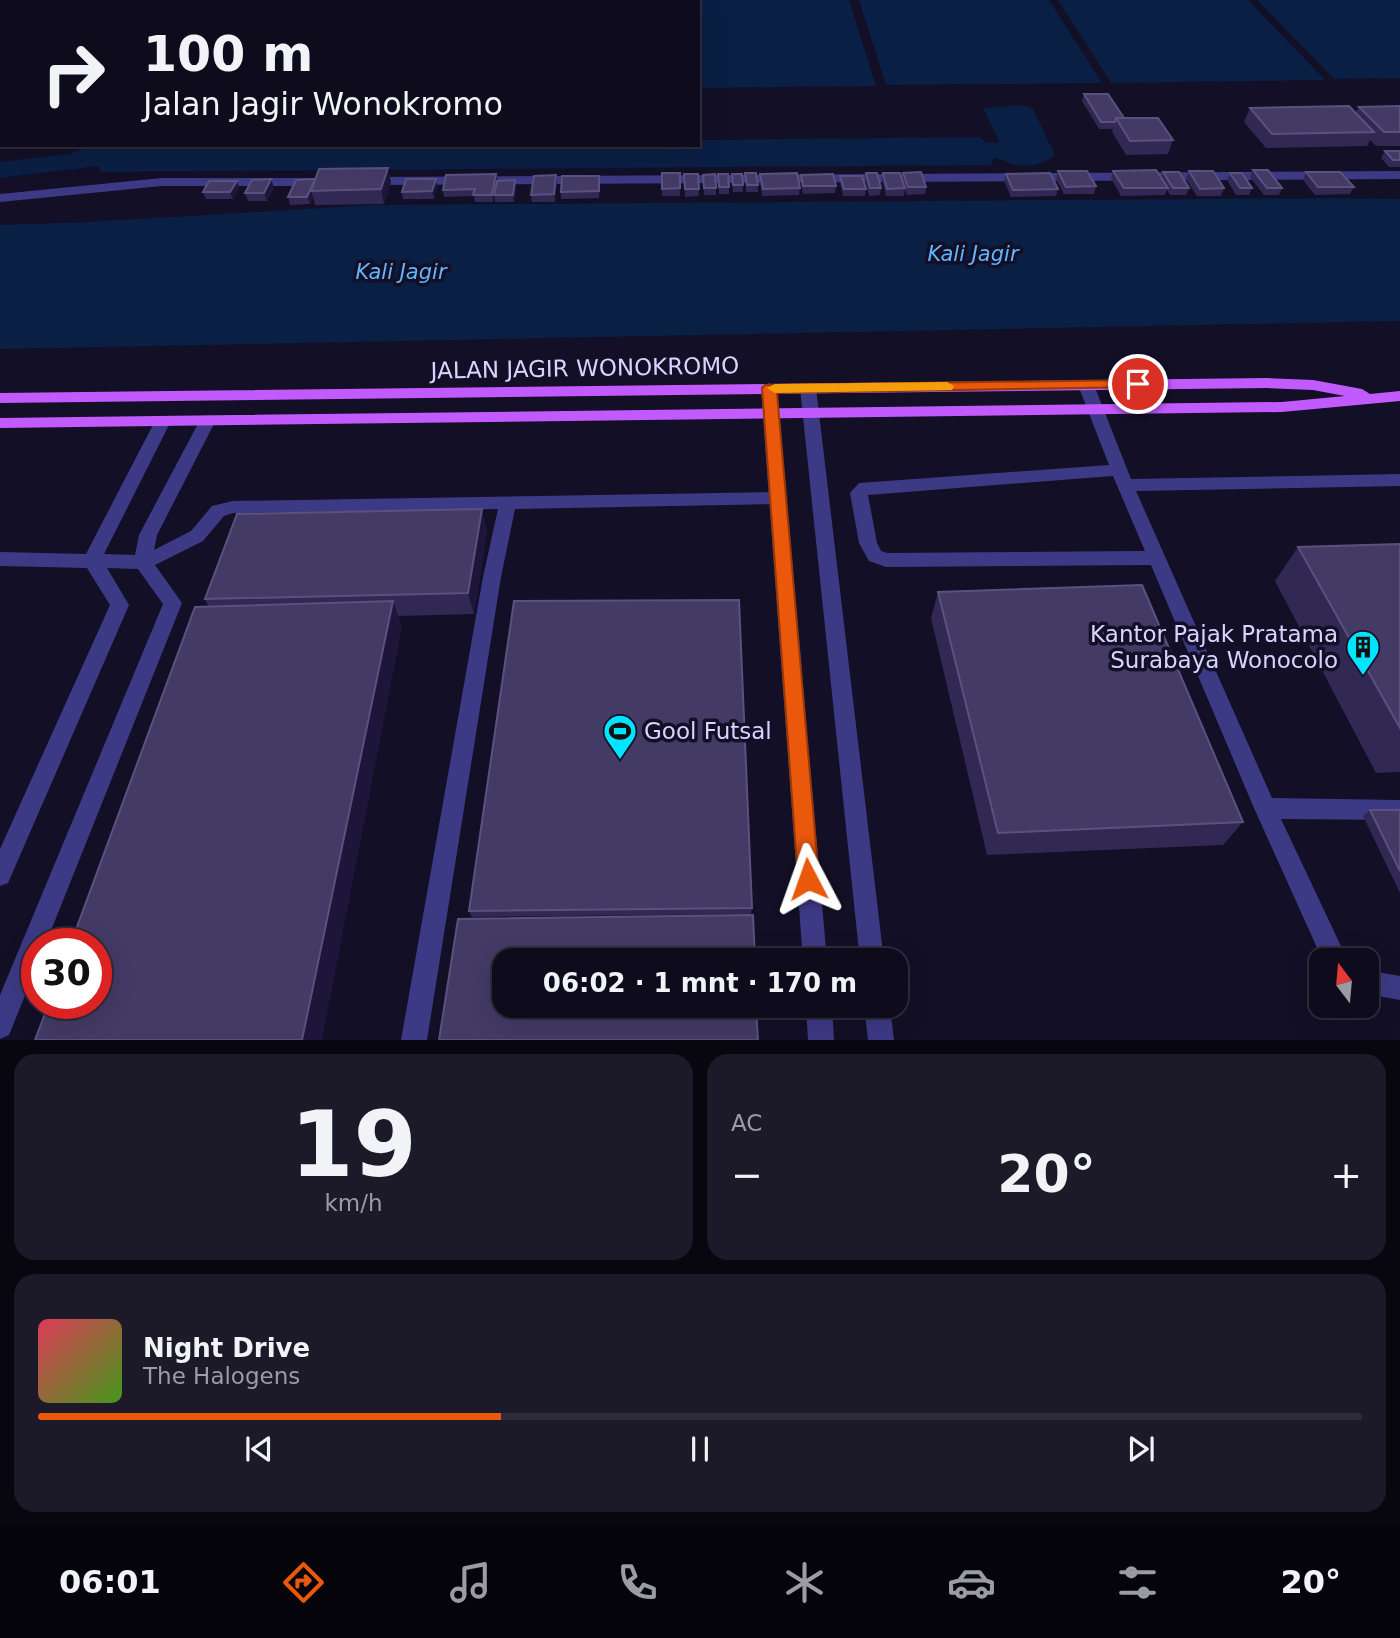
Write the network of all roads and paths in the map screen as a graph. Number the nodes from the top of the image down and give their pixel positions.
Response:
1 (1400, 175) edge
2 (328, 181) edge
3 (356, 181) edge
4 (0, 198) edge
5 (1086, 385) junction
6 (769, 388) junction
7 (808, 388) junction
8 (175, 396) junction
9 (219, 396) junction
10 (1379, 397) junction
11 (1400, 397) edge
12 (0, 398) edge
13 (1095, 409) junction
14 (770, 413) junction
15 (812, 413) junction
16 (208, 420) junction
17 (163, 421) junction
18 (0, 423) edge
19 (1122, 478) junction
20 (1400, 480) edge
21 (779, 498) junction
22 (508, 502) junction
23 (1157, 558) junction
24 (0, 559) edge
25 (92, 560) junction
26 (143, 562) junction
27 (1265, 808) junction
28 (1400, 810) edge
29 (0, 875) edge
30 (814, 948) edge
31 (872, 948) edge
32 (1330, 948) edge
33 (1379, 984) edge
34 (1400, 988) edge
35 (820, 1018) edge
36 (878, 1018) edge
37 (0, 1026) edge
38 (414, 1040) edge
39 (821, 1040) edge
40 (881, 1040) edge

1 - 3 street
2 - 4 street
5 - 7 main road, JALAN JAGIR WONOKROMO
5 - 10 main road, JALAN JAGIR WONOKROMO
5 - 13 street
6 - 7 main road, JALAN JAGIR WONOKROMO
6 - 9 main road, JALAN JAGIR WONOKROMO
6 - 14 street
7 - 15 street
8 - 9 main road, JALAN JAGIR WONOKROMO
8 - 12 main road, JALAN JAGIR WONOKROMO
8 - 17 main road
9 - 16 main road
10 - 11 main road, JALAN JAGIR WONOKROMO
10 - 13 main road, JALAN JAGIR WONOKROMO
13 - 15 main road, JALAN JAGIR WONOKROMO
13 - 19 street
14 - 15 main road, JALAN JAGIR WONOKROMO
14 - 16 main road, JALAN JAGIR WONOKROMO
14 - 21 street
15 - 31 street
16 - 17 main road, JALAN JAGIR WONOKROMO
16 - 26 street
17 - 18 main road, JALAN JAGIR WONOKROMO
17 - 25 street
19 - 20 street
19 - 23 street
19 - 23 street
21 - 22 street
21 - 30 street
22 - 26 street
22 - 38 street
23 - 27 street
24 - 25 street
25 - 26 street
25 - 29 street
26 - 37 street
27 - 28 street
27 - 32 street
33 - 34 street
35 - 39 street
36 - 40 street

